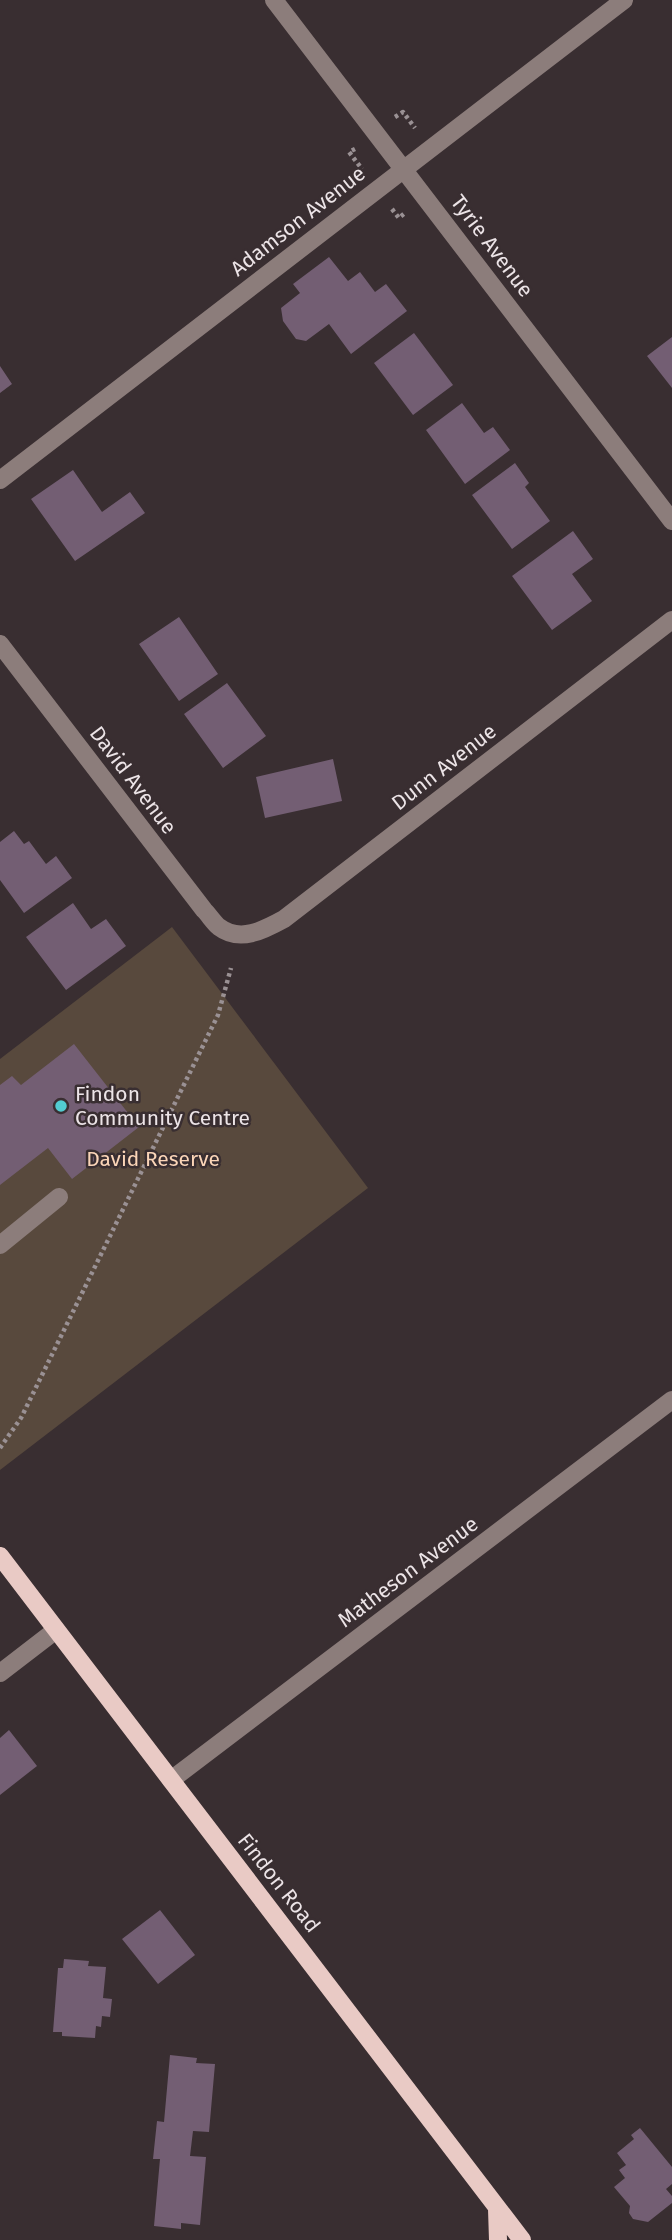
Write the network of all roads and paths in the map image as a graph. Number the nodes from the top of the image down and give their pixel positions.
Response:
1 (274, 0) edge
2 (624, 0) edge
3 (358, 146) dead end
4 (362, 169) dead end
5 (404, 169) junction
6 (0, 480) edge
7 (672, 521) edge
8 (672, 620) edge
9 (0, 644) edge
10 (237, 935) joint
11 (231, 968) dead end
12 (59, 1197) dead end
13 (0, 1245) edge
14 (672, 1400) edge
15 (0, 1448) edge
16 (0, 1556) edge
17 (56, 1630) junction
18 (0, 1673) edge
19 (171, 1780) junction
20 (497, 2209) junction
21 (498, 2240) edge
22 (522, 2240) edge

1 - 5 street, Tyrie Avenue
2 - 5 street, Adamson Avenue
3 - 4 path
5 - 6 street, Adamson Avenue
5 - 7 street, Tyrie Avenue
8 - 10 street, Dunn Avenue
9 - 10 street, David Avenue
11 - 15 path
12 - 13 street
14 - 19 street, Matheson Avenue
16 - 17 main road, Findon Road
17 - 18 street
17 - 19 main road, Findon Road
19 - 20 main road, Findon Road
20 - 21 main road
20 - 22 main road, Findon Road

